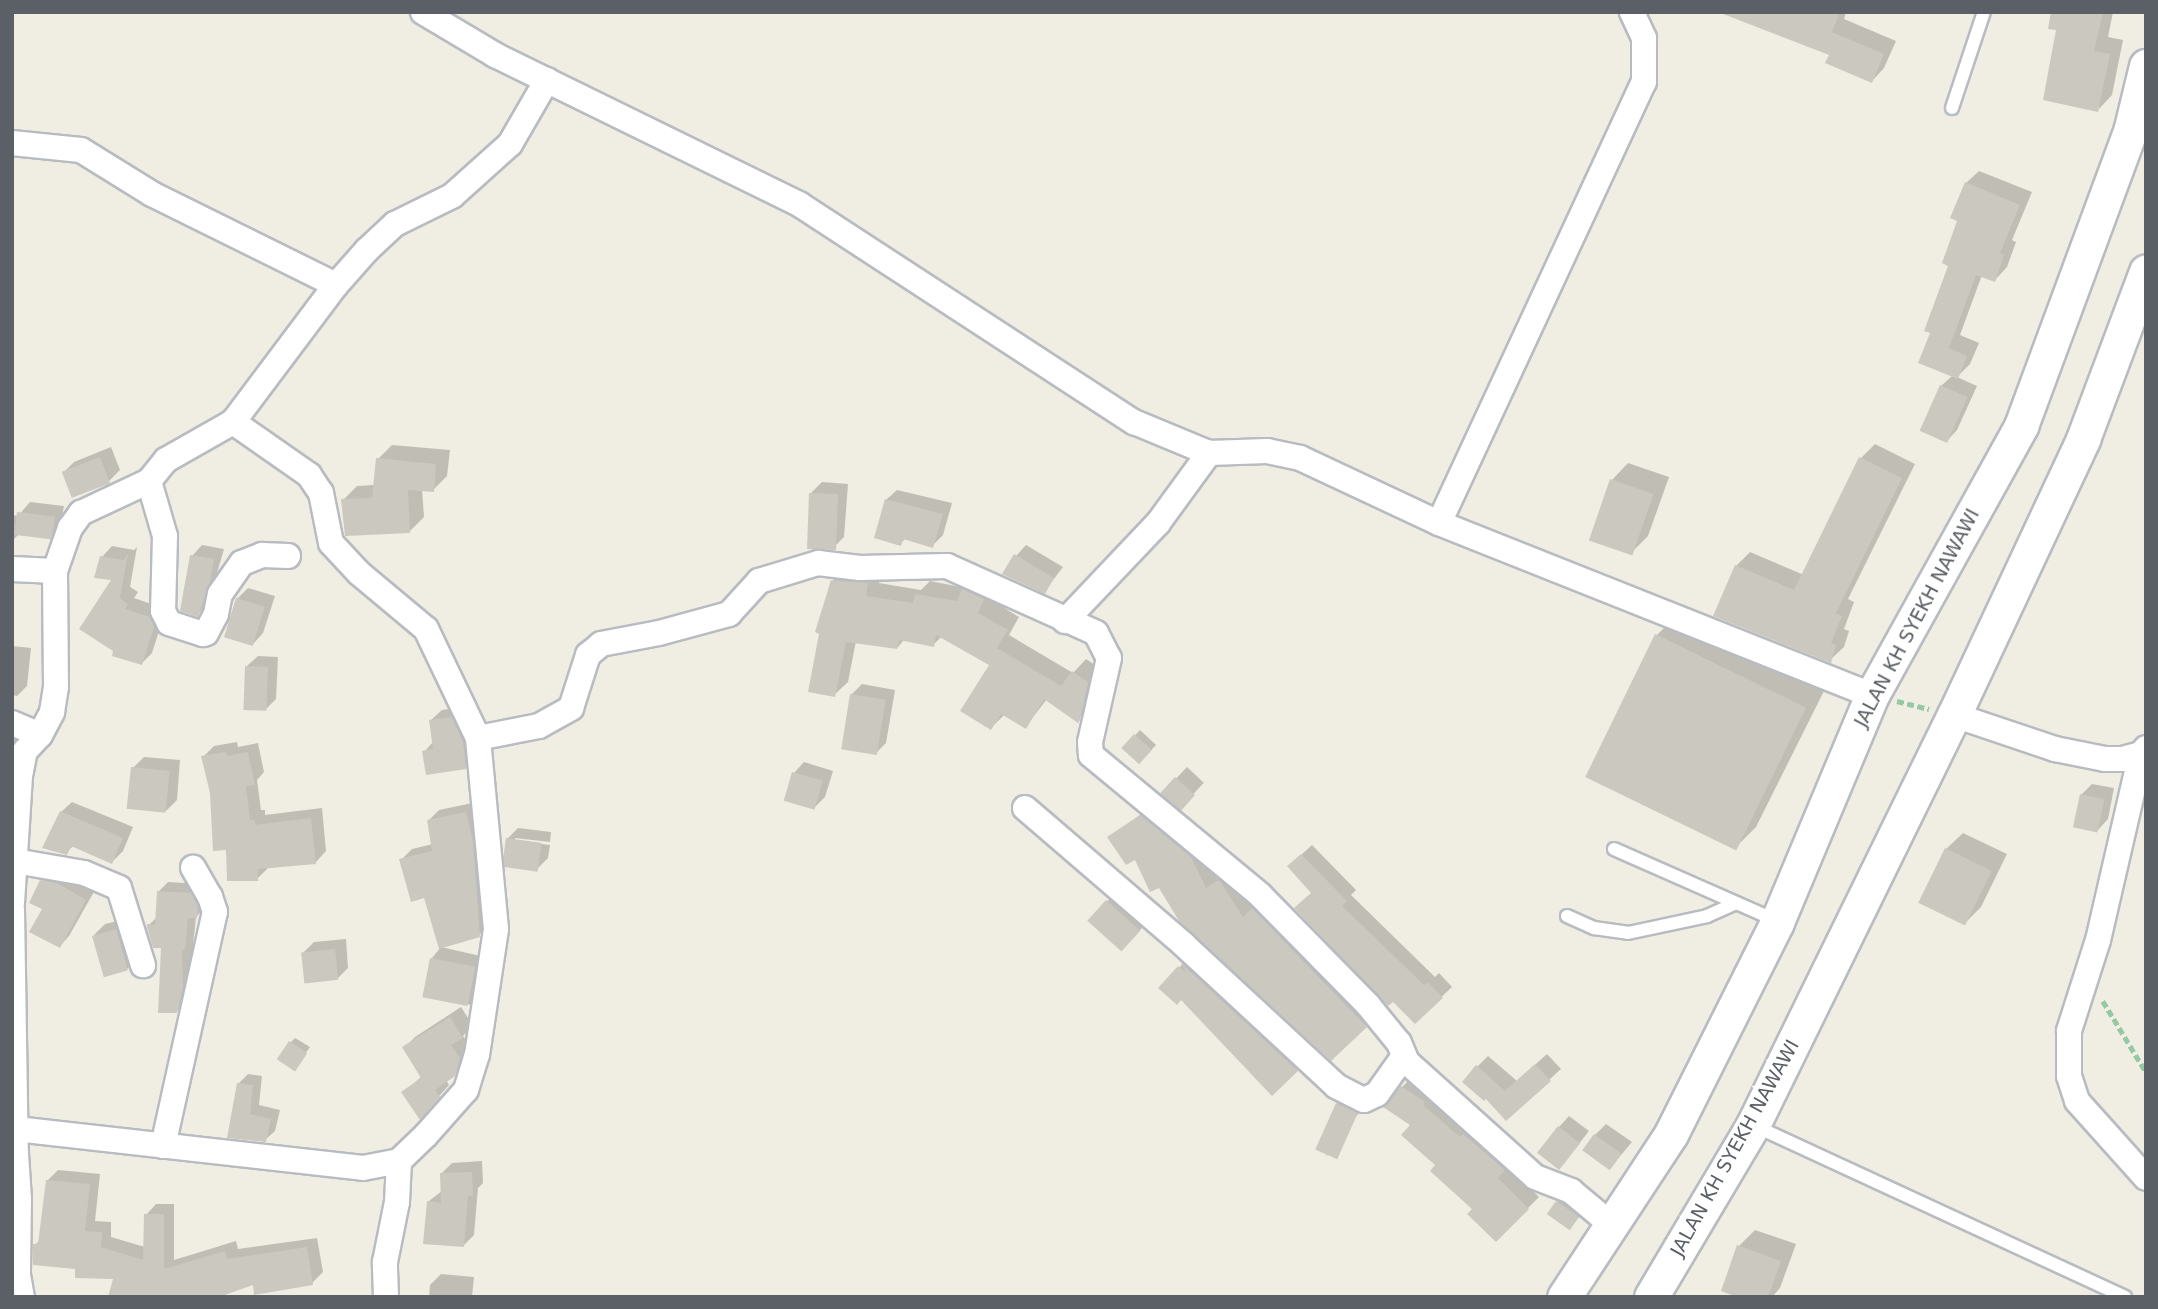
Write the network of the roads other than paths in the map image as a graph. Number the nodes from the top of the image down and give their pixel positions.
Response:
1 (423, 12) edge
2 (1632, 12) edge
3 (1984, 12) edge
4 (2146, 66) edge
5 (547, 80) junction
6 (1952, 108) dead end
7 (12, 143) edge
8 (2146, 271) edge
9 (336, 285) junction
10 (233, 422) junction
11 (1209, 453) junction
12 (149, 481) junction
13 (1439, 523) junction
14 (288, 556) dead end
15 (12, 569) edge
16 (55, 571) junction
17 (1066, 621) junction
18 (1872, 695) junction
19 (1954, 715) junction
20 (12, 723) edge
21 (40, 735) junction
22 (478, 738) junction
23 (2143, 751) edge
24 (1025, 808) dead end
25 (1614, 849) dead end
26 (15, 861) junction
27 (193, 868) dead end
28 (1736, 903) junction
29 (12, 904) edge
30 (12, 909) edge
31 (1567, 916) dead end
32 (1777, 922) junction
33 (143, 965) dead end
34 (14, 973) edge
35 (1404, 1056) junction
36 (1753, 1125) junction
37 (16, 1129) junction
38 (163, 1146) junction
39 (399, 1161) junction
40 (2146, 1178) edge
41 (1613, 1226) junction
42 (22, 1297) edge
43 (386, 1297) edge
44 (1564, 1297) edge
45 (1651, 1297) edge
46 (2125, 1297) edge

1 - 5 street
2 - 13 street
3 - 6 lane
4 - 18 main road, JALAN KH SYEKH NAWAWI
5 - 9 street
5 - 11 street
7 - 9 street
8 - 19 main road, JALAN KH SYEKH NAWAWI
9 - 10 street
10 - 12 street
10 - 22 street
11 - 13 street
11 - 17 street
12 - 14 street
12 - 16 street
13 - 18 street
15 - 16 street
16 - 21 street
17 - 22 street
17 - 35 street
18 - 32 main road, JALAN KH SYEKH NAWAWI
19 - 23 street
19 - 36 main road, JALAN KH SYEKH NAWAWI
20 - 21 street
21 - 26 street
22 - 39 street
23 - 40 street
24 - 35 street
25 - 28 lane
26 - 29 street
26 - 33 street
27 - 38 street
28 - 31 lane
28 - 32 lane
30 - 34 street
32 - 41 main road, JALAN KH SYEKH NAWAWI
34 - 37 street
35 - 41 street
36 - 45 main road, JALAN KH SYEKH NAWAWI
36 - 46 lane
37 - 38 street
37 - 42 street
38 - 39 street
39 - 43 street
41 - 44 main road, JALAN KH SYEKH NAWAWI

